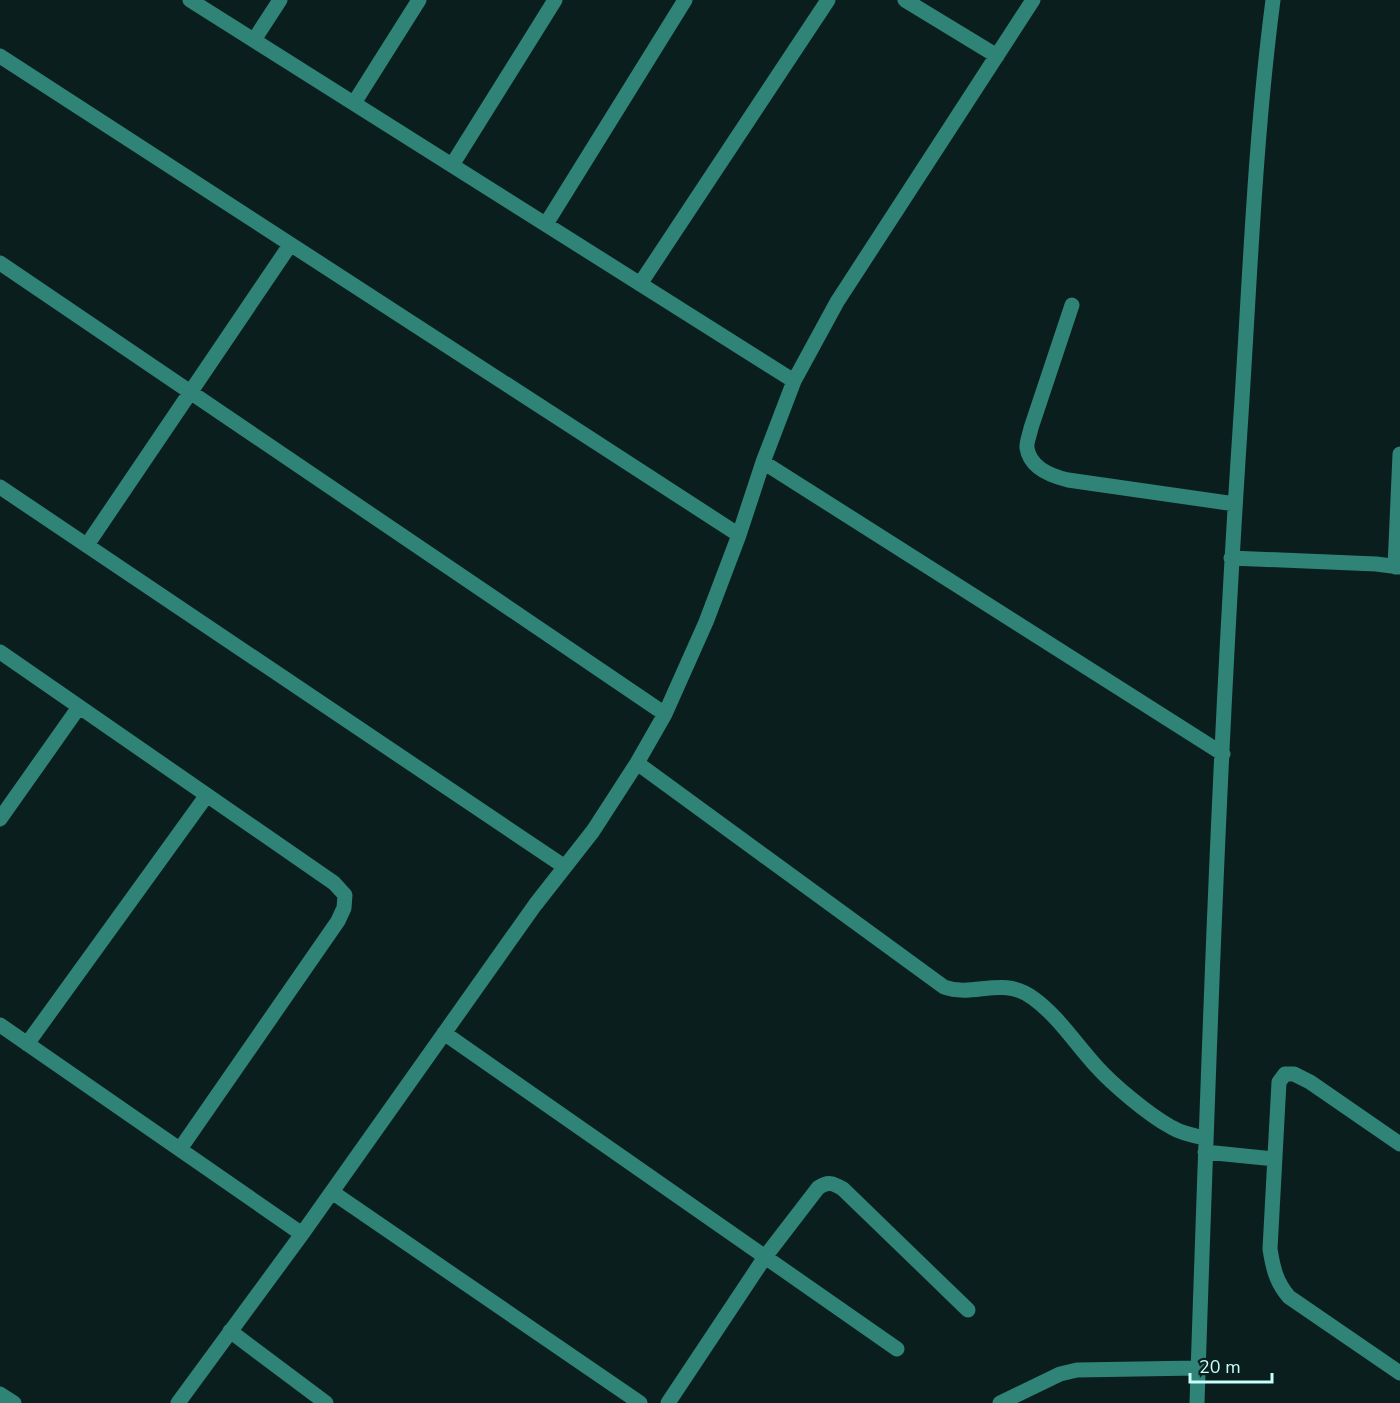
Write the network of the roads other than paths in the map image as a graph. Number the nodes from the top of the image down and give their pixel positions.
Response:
1 (190, 0) edge
2 (280, 0) edge
3 (419, 0) edge
4 (555, 0) edge
5 (685, 0) edge
6 (828, 0) edge
7 (904, 0) edge
8 (1033, 0) edge
9 (1273, 0) edge
10 (254, 40) junction
11 (0, 56) edge
12 (997, 56) junction
13 (354, 103) junction
14 (452, 165) junction
15 (546, 224) junction
16 (290, 244) junction
17 (0, 263) edge
18 (640, 284) junction
19 (1072, 305) dead end
20 (794, 381) junction
21 (191, 393) junction
22 (1400, 454) edge
23 (763, 462) junction
24 (0, 487) edge
25 (1235, 504) junction
26 (739, 535) junction
27 (87, 545) junction
28 (1231, 558) junction
29 (1397, 567) edge
30 (0, 652) edge
31 (79, 707) junction
32 (665, 714) junction
33 (1222, 754) junction
34 (637, 763) junction
35 (207, 795) junction
36 (0, 819) edge
37 (565, 867) junction
38 (0, 1025) edge
39 (444, 1033) junction
40 (27, 1044) junction
41 (1400, 1144) edge
42 (1206, 1145) junction
43 (180, 1149) junction
44 (1275, 1159) junction
45 (332, 1192) junction
46 (302, 1234) junction
47 (765, 1257) junction
48 (968, 1310) dead end
49 (230, 1330) junction
50 (897, 1349) dead end
51 (1198, 1368) junction
52 (1400, 1374) edge
53 (0, 1394) edge
54 (15, 1403) edge
55 (178, 1403) edge
56 (326, 1403) edge
57 (640, 1403) edge
58 (668, 1403) edge
59 (1000, 1403) edge
60 (1197, 1403) edge

1 - 10 street
2 - 10 street
3 - 13 street
4 - 14 street
5 - 15 street
6 - 18 street
7 - 12 street
8 - 12 street
9 - 25 street
10 - 13 street
11 - 16 street
12 - 20 street
13 - 14 street
14 - 15 street
15 - 18 street
16 - 21 street
16 - 26 street
17 - 21 street
18 - 20 street
19 - 25 street
20 - 23 street
21 - 27 street
21 - 32 street
22 - 29 street
23 - 26 street
23 - 33 street
24 - 27 street
25 - 28 street
26 - 32 street
27 - 37 street
28 - 29 street
28 - 33 street
30 - 31 street
31 - 35 street
31 - 36 street
32 - 34 street
33 - 42 street
34 - 37 street
34 - 42 street
35 - 40 street
35 - 43 street
37 - 39 street
38 - 40 street
39 - 45 street
39 - 47 street
40 - 43 street
41 - 44 street
42 - 44 street
42 - 51 street
43 - 46 street
44 - 52 street
45 - 46 street
45 - 57 street
46 - 49 street
47 - 48 street
47 - 50 street
47 - 58 street
49 - 55 street
49 - 56 street
51 - 59 street
51 - 60 street
53 - 54 street

